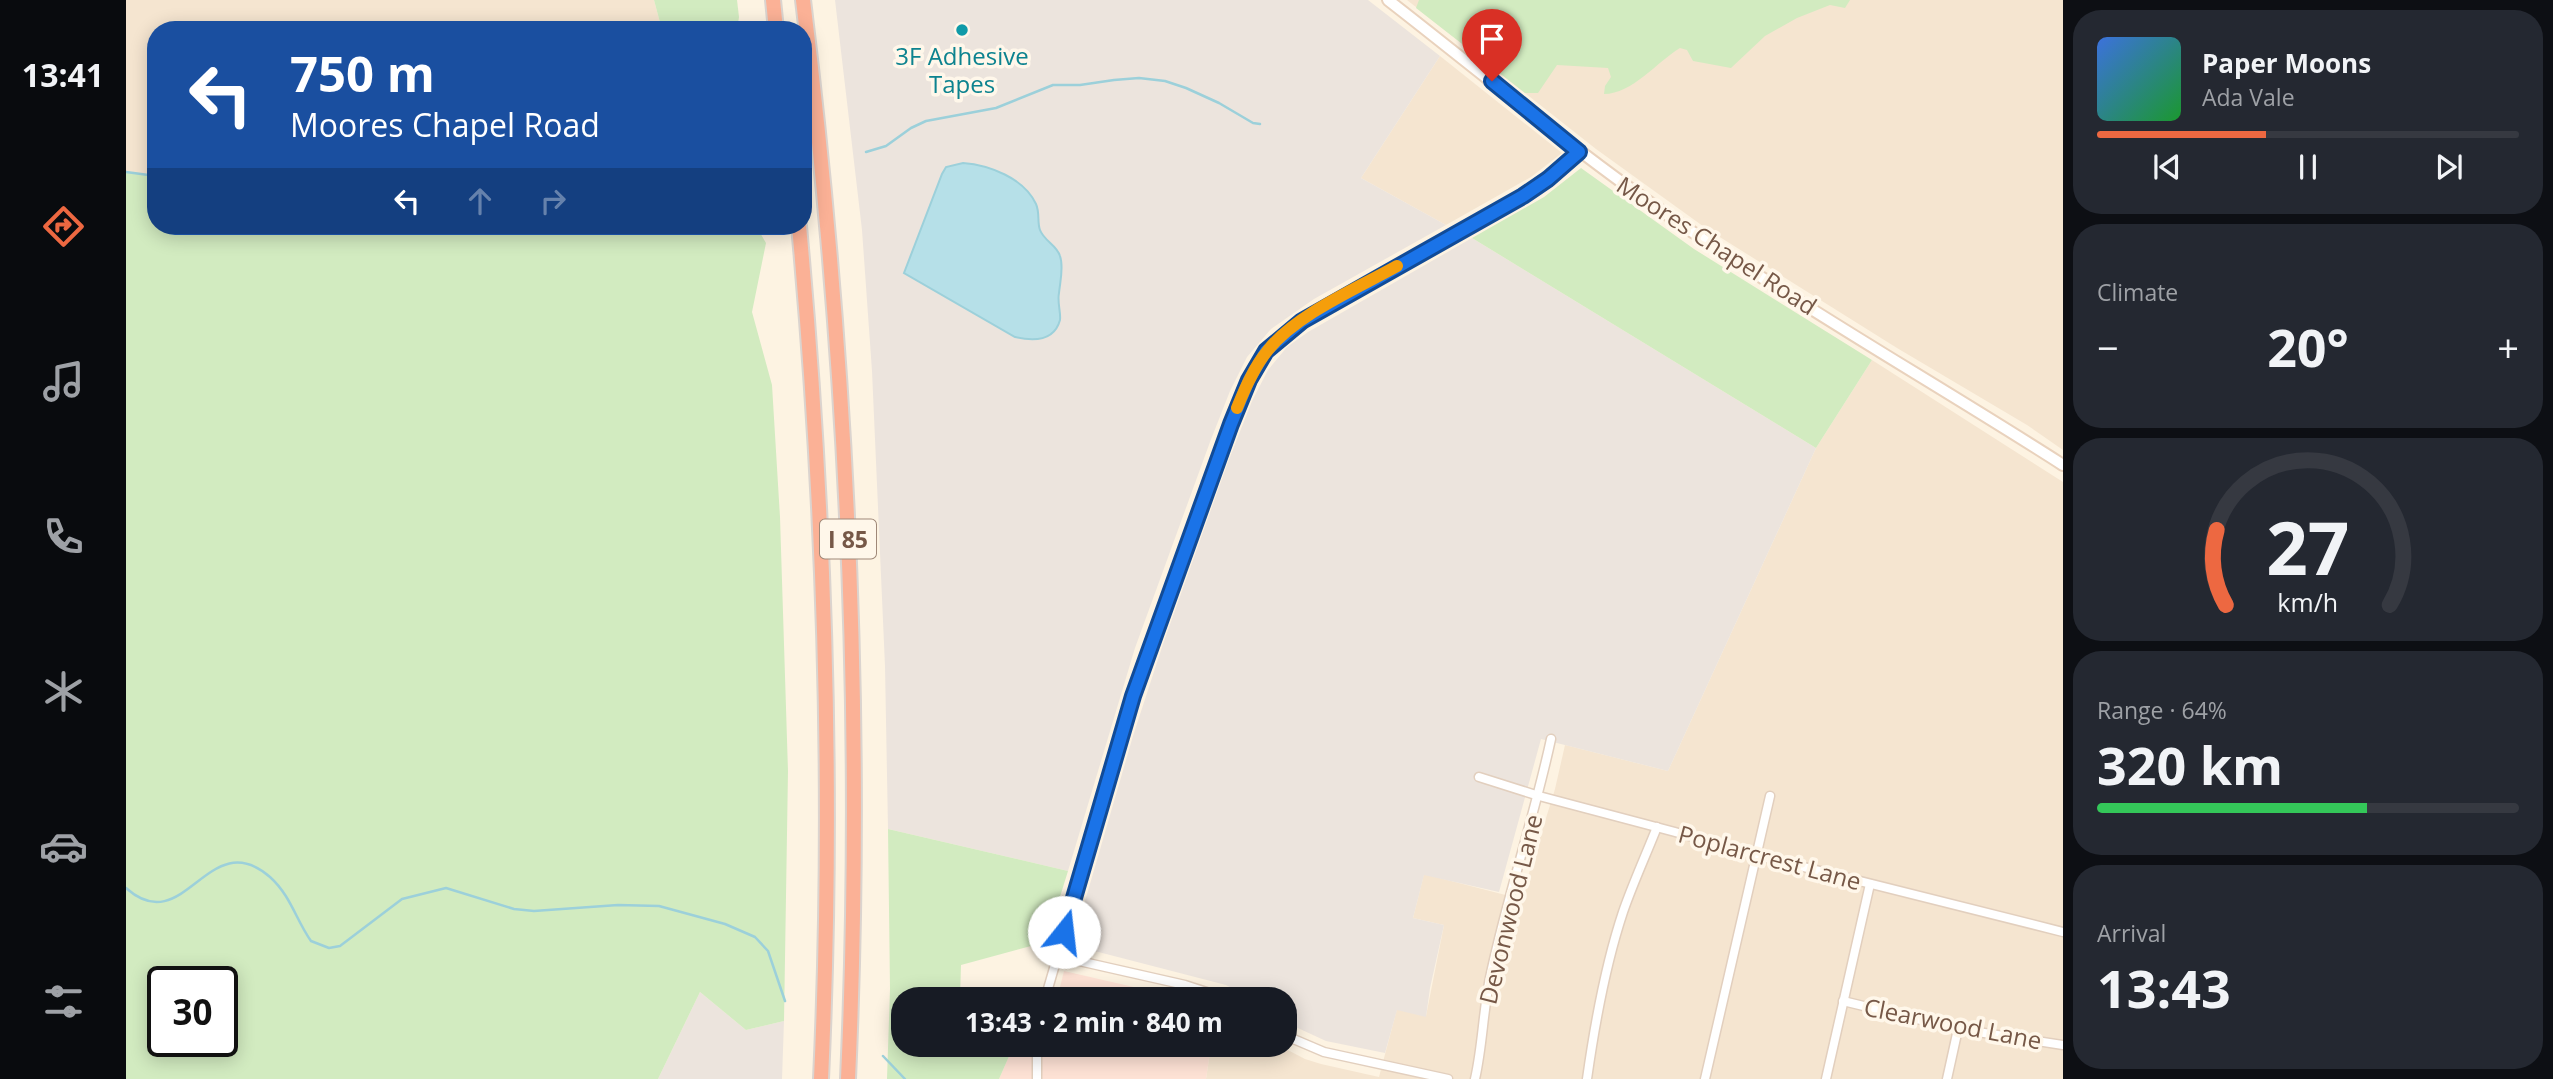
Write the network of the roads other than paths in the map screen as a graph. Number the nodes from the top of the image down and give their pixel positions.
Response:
1 (772, 0) edge
2 (803, 0) edge
3 (1388, 0) edge
4 (775, 21) edge
5 (805, 21) edge
6 (812, 85) edge
7 (1579, 152) junction
8 (800, 235) edge
9 (2063, 466) edge
10 (1551, 739) dead end
11 (1479, 777) dead end
12 (1539, 796) junction
13 (1770, 796) dead end
14 (1657, 827) junction
15 (1756, 856) junction
16 (1870, 884) junction
17 (2063, 932) edge
18 (1057, 956) junction
19 (1048, 987) edge
20 (1191, 987) edge
21 (1843, 1001) junction
22 (1958, 1029) junction
23 (1297, 1041) edge
24 (2063, 1045) edge
25 (1037, 1057) edge
26 (821, 1079) edge
27 (848, 1079) edge
28 (1037, 1079) edge
29 (1448, 1079) edge
30 (1475, 1079) edge
31 (1587, 1079) edge
32 (1705, 1079) edge
33 (1826, 1079) edge
34 (1947, 1079) edge

1 - 4 highway
2 - 5 highway, I 85
3 - 7 main road, Moores Chapel Road
6 - 27 highway, I 85
7 - 9 main road, Moores Chapel Road
7 - 18 street
8 - 26 highway, I 85
10 - 12 street, Devonwood Lane
11 - 12 street, Poplarcrest Lane
12 - 14 street, Poplarcrest Lane
12 - 30 street, Devonwood Lane
13 - 15 street
14 - 15 street, Poplarcrest Lane
14 - 31 street
15 - 16 street, Poplarcrest Lane
15 - 32 street
16 - 17 street, Poplarcrest Lane
16 - 21 street
18 - 19 street
18 - 20 street
21 - 22 street, Clearwood Lane
21 - 33 street
22 - 24 street, Clearwood Lane
22 - 34 street
23 - 29 street
25 - 28 street

